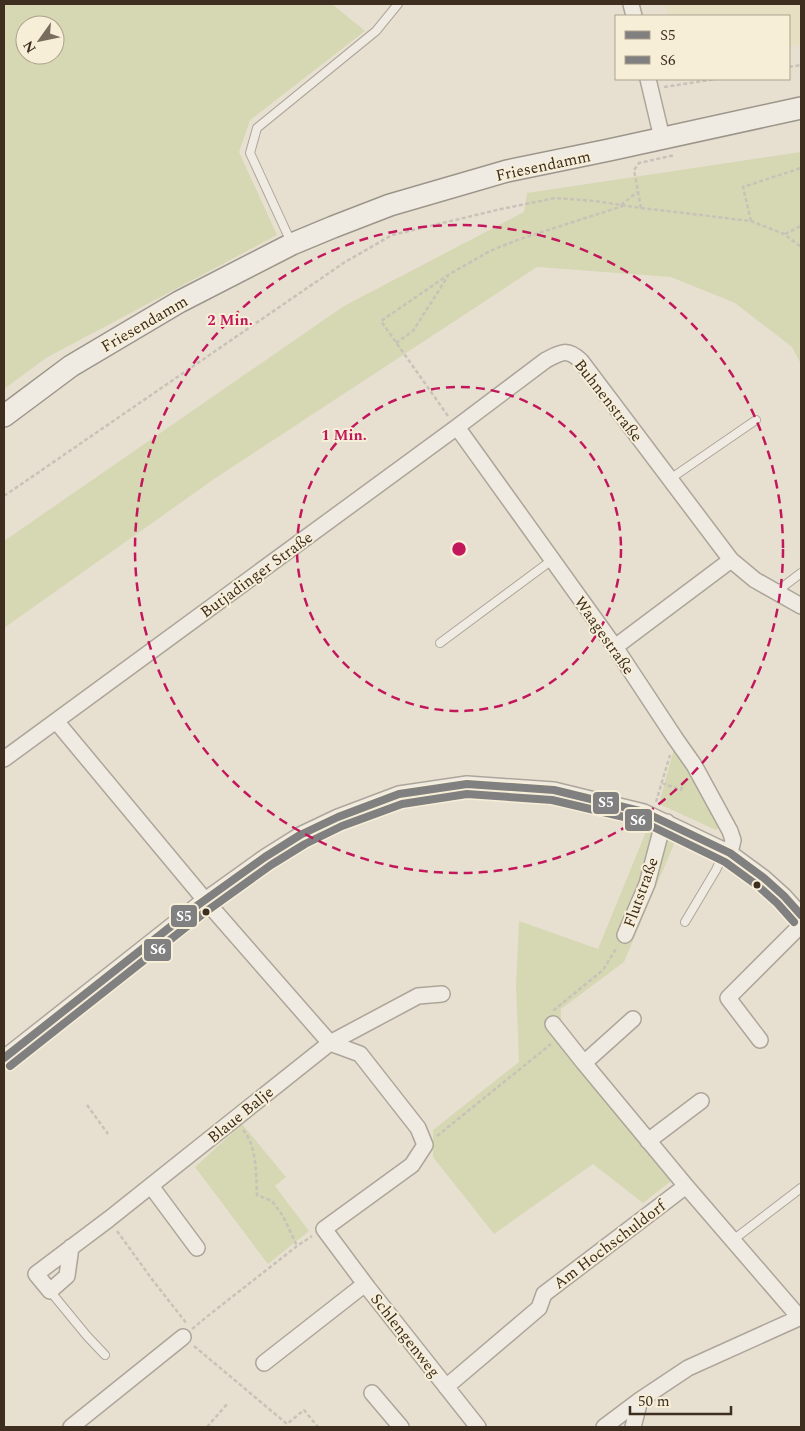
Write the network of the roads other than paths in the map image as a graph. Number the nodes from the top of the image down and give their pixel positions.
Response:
1 (398, 4) edge
2 (648, 80) edge
3 (801, 108) edge
4 (662, 138) junction
5 (292, 244) junction
6 (4, 416) edge
7 (756, 420) dead end
8 (457, 428) junction
9 (670, 479) junction
10 (552, 560) junction
11 (731, 560) junction
12 (801, 572) edge
13 (776, 592) junction
14 (801, 606) edge
15 (440, 643) dead end
16 (615, 647) junction
17 (56, 721) junction
18 (4, 759) edge
19 (666, 822) junction
20 (728, 852) junction
21 (205, 900) junction
22 (801, 915) edge
23 (685, 922) dead end
24 (801, 924) edge
25 (625, 935) road end
26 (442, 994) dead end
27 (633, 1019) dead end
28 (553, 1024) road end
29 (760, 1040) dead end
30 (330, 1043) junction
31 (5, 1054) edge
32 (584, 1063) junction
33 (701, 1101) dead end
34 (648, 1141) junction
35 (151, 1186) junction
36 (686, 1186) junction
37 (801, 1188) edge
38 (732, 1240) junction
39 (71, 1247) junction
40 (197, 1248) dead end
41 (365, 1284) junction
42 (50, 1291) junction
43 (539, 1308) joint
44 (800, 1317) edge
45 (187, 1333) road end
46 (105, 1355) dead end
47 (264, 1363) dead end
48 (446, 1387) junction
49 (372, 1393) dead end
50 (640, 1400) junction
51 (76, 1426) edge
52 (401, 1427) edge
53 (478, 1427) edge
54 (604, 1427) edge
55 (633, 1427) edge

1 - 5 lane
2 - 4 street
3 - 4 main road, Friesendamm
4 - 5 main road, Friesendamm
5 - 6 main road, Friesendamm
7 - 9 lane
8 - 9 street, Buhnenstraße
8 - 10 street, Waagestraße
8 - 17 street, Butjadinger Straße
9 - 11 street, Buhnenstraße
10 - 15 lane
10 - 16 street, Waagestraße
11 - 13 street, Buhnenstraße
11 - 16 street
12 - 13 lane
13 - 14 street, Buhnenstraße
16 - 20 street, Waagestraße
17 - 18 street, Butjadinger Straße
17 - 21 street
19 - 20 street
19 - 21 street
19 - 25 street, Flutstraße
20 - 22 street
20 - 23 lane
21 - 30 street
21 - 31 street
24 - 29 street
26 - 30 street
27 - 32 street
28 - 32 street
30 - 35 street, Blaue Balje
30 - 41 street, Schlengenweg
32 - 34 street
33 - 34 street
34 - 36 street
35 - 39 street, Blaue Balje
35 - 40 street
36 - 38 street
36 - 43 street, Am Hochschuldorf
37 - 38 lane
38 - 44 street
39 - 42 street
39 - 42 street, Blaue Balje
41 - 47 street, Schlengenweg
41 - 48 street, Schlengenweg
42 - 46 lane
43 - 48 street, Schlengenweg
44 - 50 street
45 - 51 street
48 - 53 street, Schlengenweg
49 - 52 street
50 - 54 street
50 - 55 street

